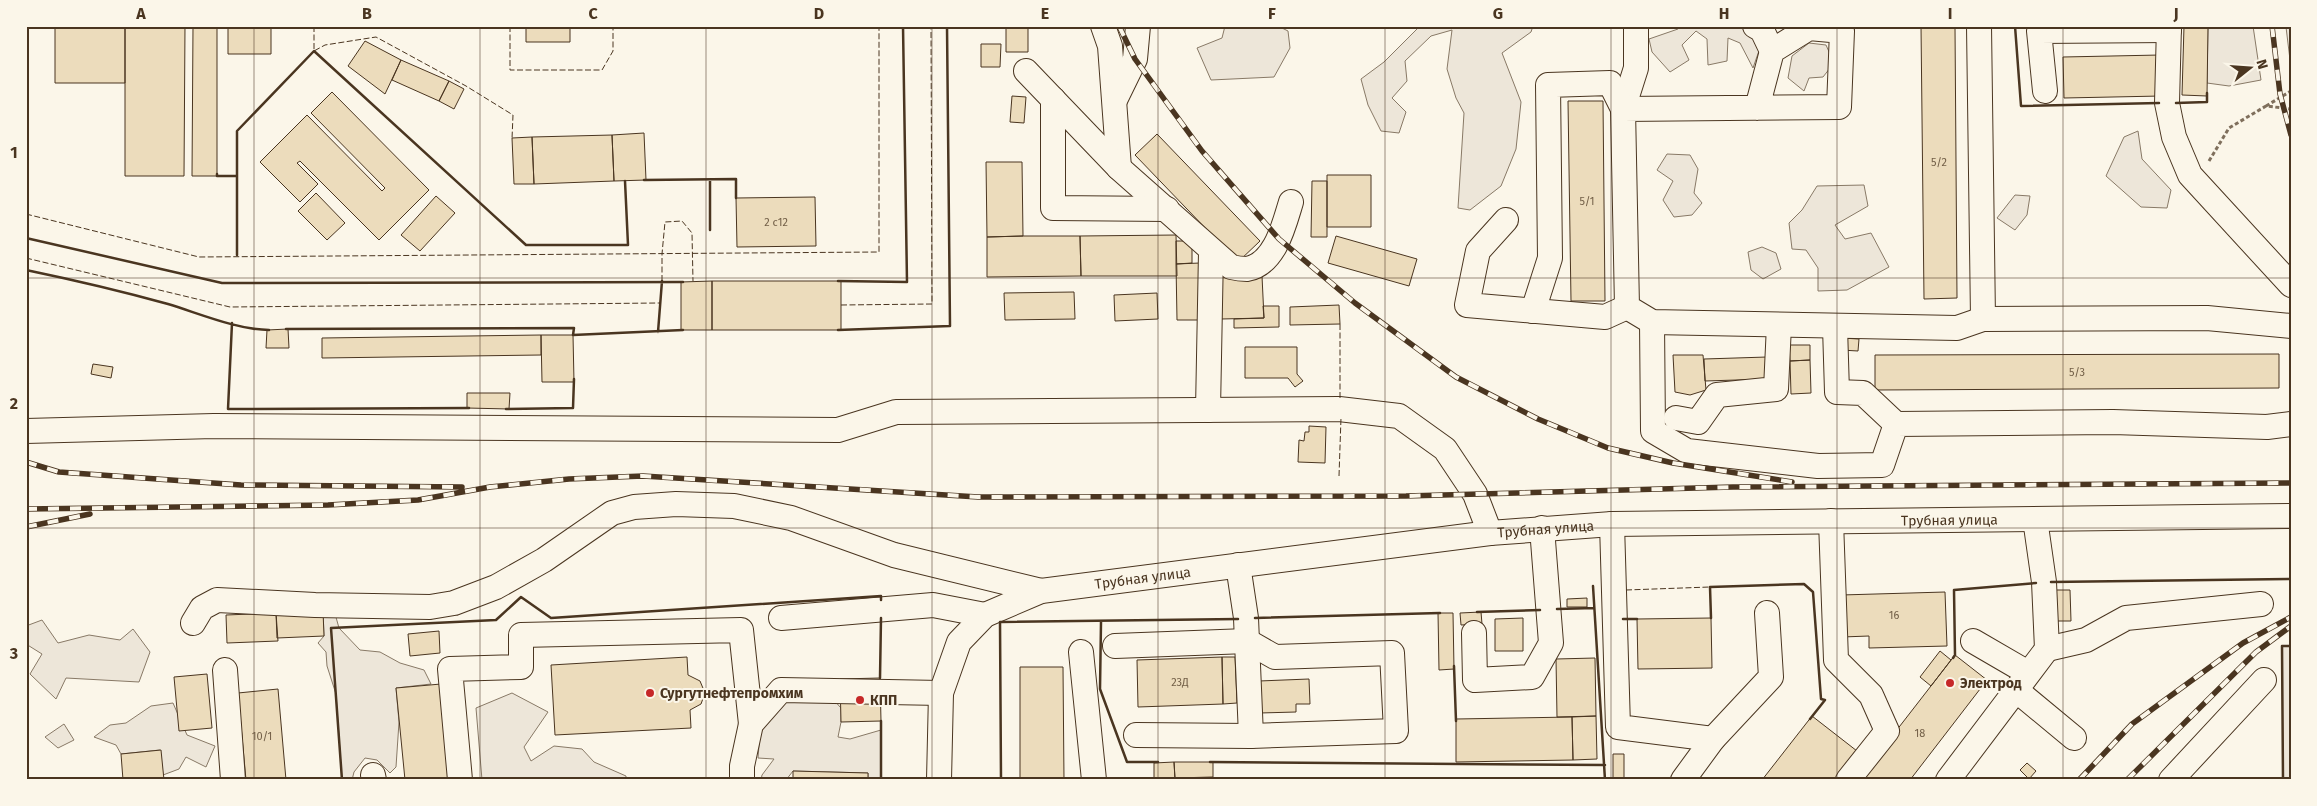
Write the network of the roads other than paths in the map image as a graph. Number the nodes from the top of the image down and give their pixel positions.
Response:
1 (1104, 26) edge
2 (1138, 26) edge
3 (1636, 26) edge
4 (1755, 26) edge
5 (1980, 26) edge
6 (2169, 28) edge
7 (1845, 29) edge
8 (1772, 51) junction
9 (1026, 71) dead end
10 (2045, 91) dead end
11 (1053, 99) junction
12 (1115, 100) junction
13 (1757, 108) junction
14 (1623, 109) junction
15 (1119, 168) junction
16 (1291, 202) dead end
17 (1167, 209) junction
18 (1506, 220) dead end
19 (1211, 252) junction
20 (2291, 285) edge
21 (1627, 307) junction
22 (1533, 311) junction
23 (1983, 318) junction
24 (1652, 322) junction
25 (1779, 325) junction
26 (1835, 326) junction
27 (2291, 326) edge
28 (1208, 410) junction
29 (1676, 418) dead end
30 (1896, 424) junction
31 (2291, 424) edge
32 (26, 431) edge
33 (2291, 516) edge
34 (2035, 519) junction
35 (1831, 521) junction
36 (1612, 524) junction
37 (1542, 528) junction
38 (1490, 533) junction
39 (1238, 565) junction
40 (1041, 591) junction
41 (2261, 604) dead end
42 (1767, 613) dead end
43 (984, 615) junction
44 (781, 618) dead end
45 (193, 623) dead end
46 (1474, 633) dead end
47 (1247, 641) junction
48 (1973, 641) dead end
49 (1115, 646) dead end
50 (2046, 649) junction
51 (1081, 652) dead end
52 (225, 670) dead end
53 (2264, 680) dead end
54 (2022, 681) junction
55 (942, 693) junction
56 (752, 724) junction
57 (1136, 735) dead end
58 (1251, 736) junction
59 (2074, 738) dead end
60 (1713, 739) junction
61 (233, 780) edge
62 (460, 780) edge
63 (742, 780) edge
64 (939, 780) edge
65 (1094, 780) edge
66 (1683, 780) edge
67 (1848, 780) edge
68 (1948, 780) edge
69 (2171, 780) edge

1 - 12 street
2 - 12 street
3 - 14 street
4 - 8 street
5 - 23 street
6 - 10 street
6 - 20 street
7 - 8 street
7 - 13 street
8 - 13 street
9 - 11 street
11 - 15 street
11 - 17 street
12 - 15 street
13 - 14 street
14 - 21 street
14 - 22 street
15 - 17 street
16 - 19 street
17 - 19 street
18 - 22 street
19 - 28 street
21 - 22 street
21 - 24 street
23 - 26 street
23 - 27 street
24 - 25 street
24 - 30 street
25 - 26 street
25 - 29 street
26 - 30 street
28 - 32 street
28 - 38 street
30 - 31 street
33 - 34 street, Трубная улица
34 - 35 street, Трубная улица
34 - 50 street
35 - 36 street, Трубная улица
35 - 67 street
36 - 37 street, Трубная улица
36 - 60 street
37 - 38 street, Трубная улица
37 - 46 street
38 - 39 street, Трубная улица
39 - 40 street, Трубная улица
39 - 47 street
40 - 43 street, Трубная улица
40 - 45 street
41 - 50 street
42 - 60 street
43 - 44 street
43 - 55 street, Трубная улица
47 - 49 street
47 - 58 street
47 - 58 street
48 - 54 street
50 - 54 street
51 - 65 street
52 - 61 street
53 - 69 street
54 - 59 street
54 - 68 street
55 - 56 street
55 - 64 street, Трубная улица
56 - 62 street
56 - 63 street
57 - 58 street
60 - 66 street

